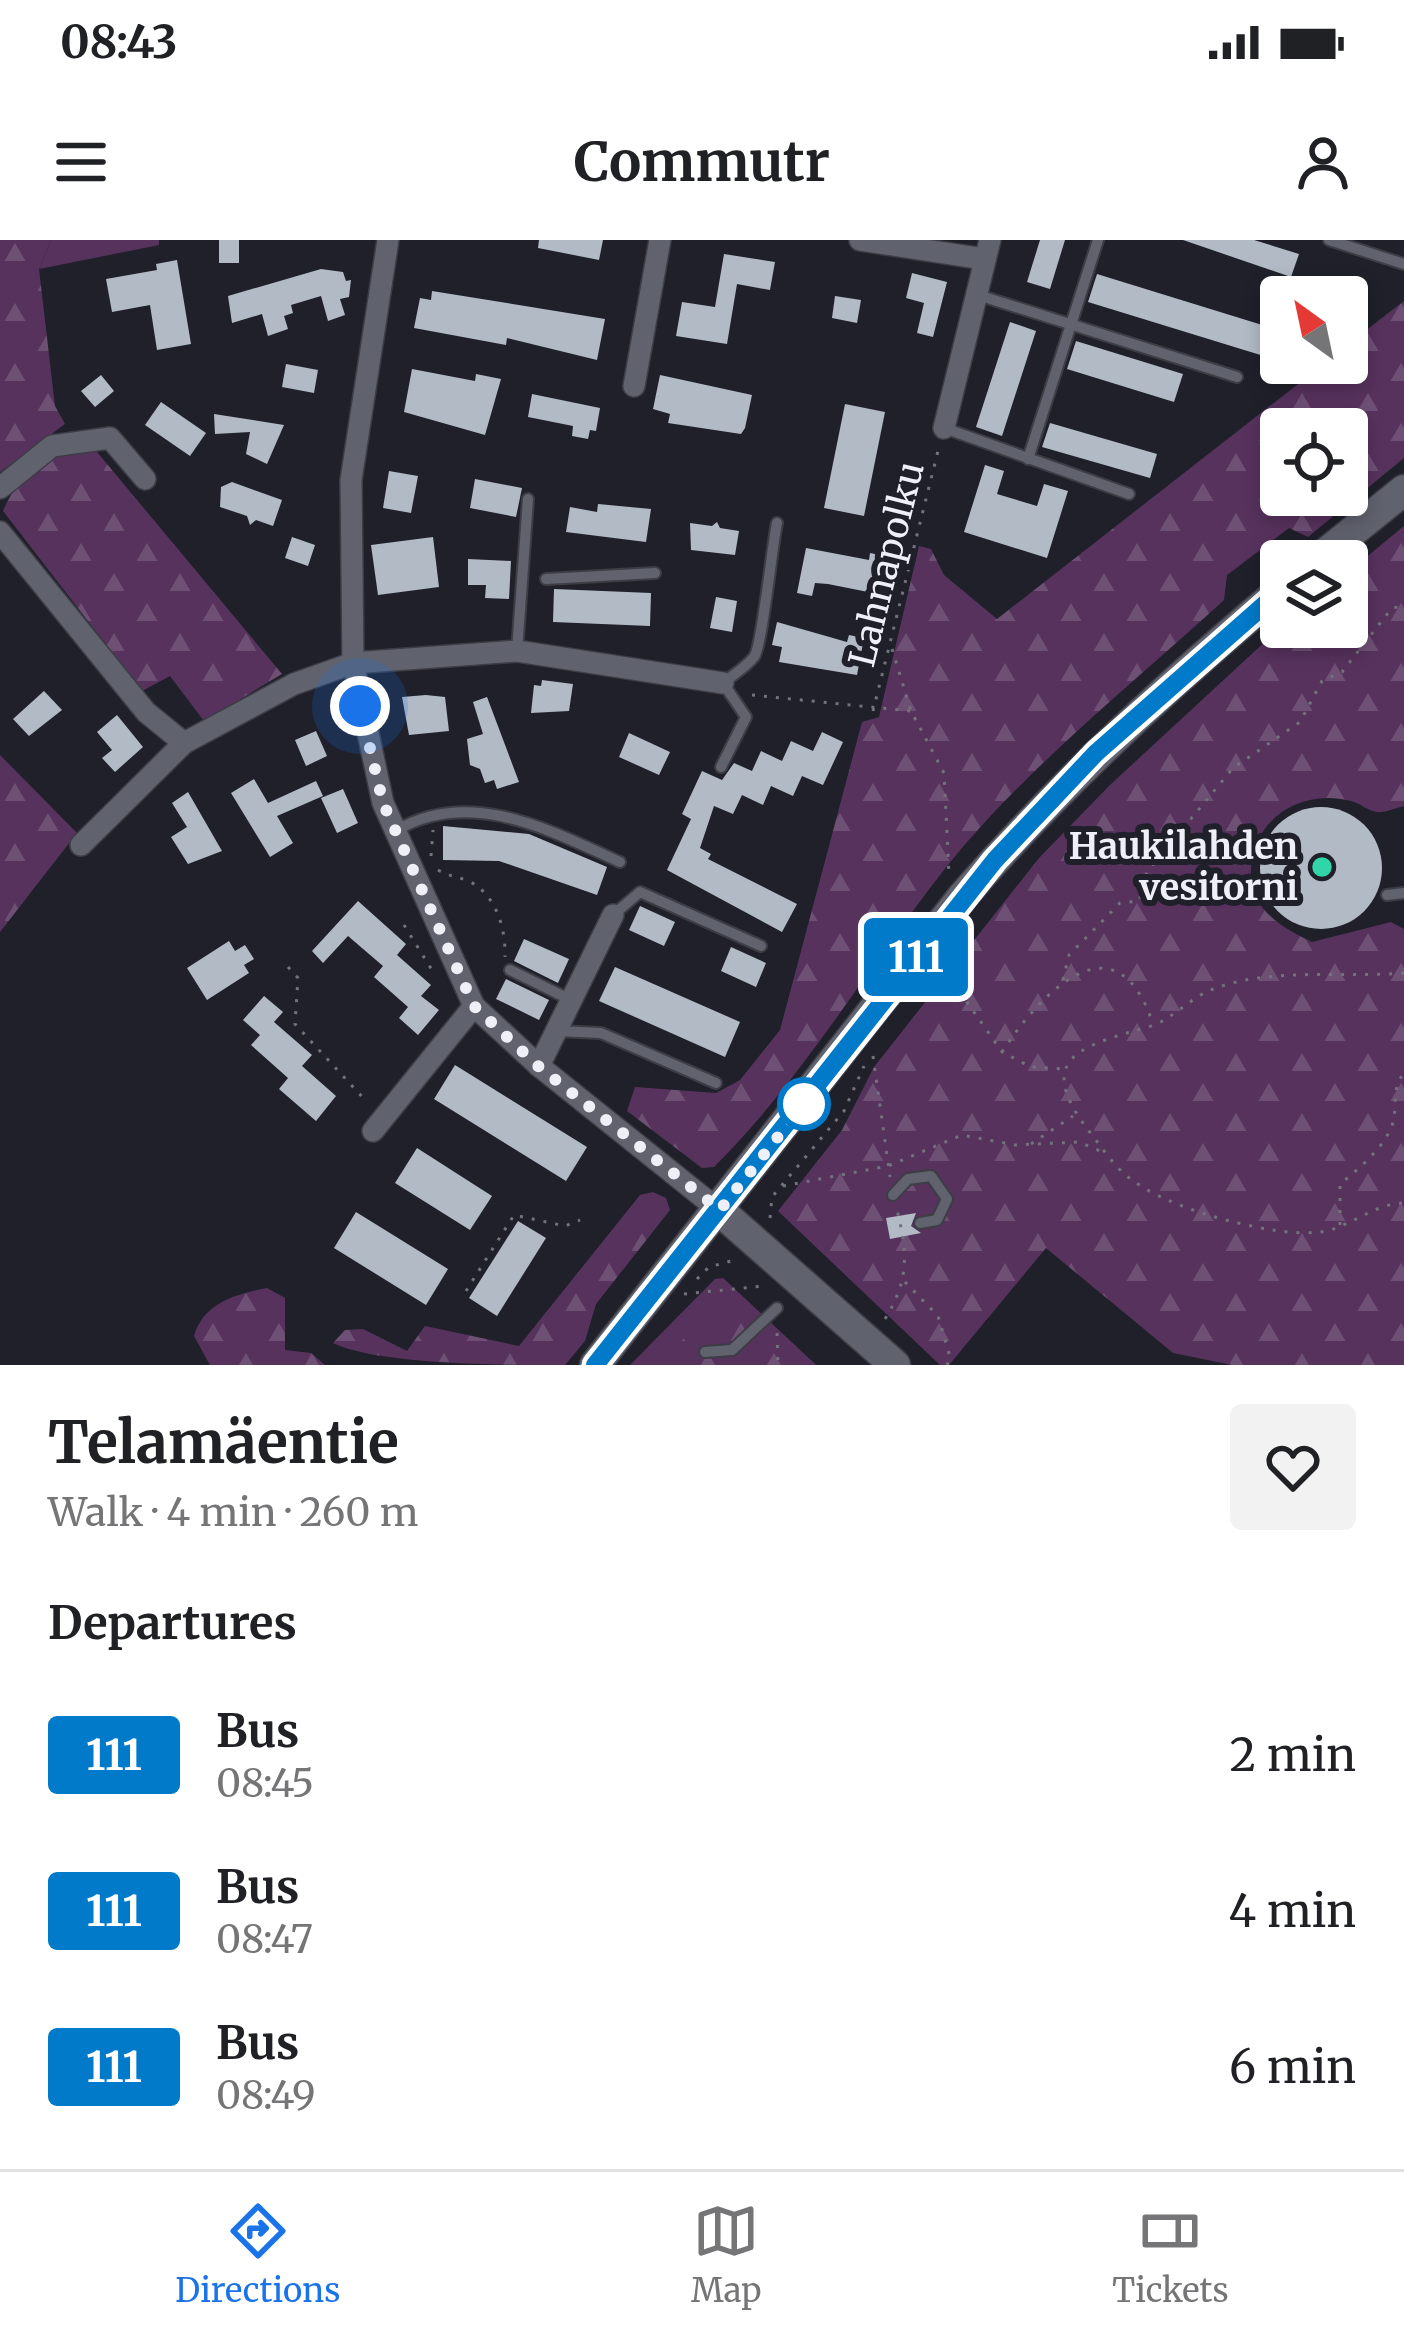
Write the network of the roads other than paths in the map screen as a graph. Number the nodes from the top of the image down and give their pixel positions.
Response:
1 (388, 240) edge
2 (660, 240) edge
3 (860, 240) edge
4 (1098, 240) edge
5 (1329, 240) edge
6 (987, 250) edge
7 (1404, 264) edge
8 (975, 294) junction
9 (1071, 325) junction
10 (1237, 377) dead end
11 (634, 386) dead end
12 (944, 428) joint
13 (1028, 459) junction
14 (145, 478) dead end
15 (0, 488) edge
16 (1404, 490) edge
17 (1129, 494) dead end
18 (528, 499) dead end
19 (777, 523) dead end
20 (0, 532) edge
21 (1342, 540) edge
22 (655, 573) dead end
23 (546, 578) dead end
24 (1260, 609) edge
25 (518, 651) junction
26 (353, 663) junction
27 (723, 683) junction
28 (184, 743) junction
29 (721, 767) dead end
30 (394, 831) junction
31 (81, 845) dead end
32 (620, 862) dead end
33 (1404, 893) edge
34 (1387, 895) dead end
35 (613, 915) joint
36 (761, 946) dead end
37 (510, 970) road end
38 (572, 1000) junction
39 (474, 1006) junction
40 (557, 1031) junction
41 (538, 1066) junction
42 (716, 1083) dead end
43 (374, 1132) dead end
44 (893, 1195) dead end
45 (720, 1210) junction
46 (920, 1223) dead end
47 (777, 1308) dead end
48 (705, 1352) dead end
49 (595, 1365) edge
50 (895, 1365) edge

1 - 26 street
2 - 11 street
3 - 6 street
4 - 9 lane
5 - 7 lane
6 - 8 street
8 - 9 lane
8 - 12 street
9 - 10 lane
9 - 13 lane
12 - 13 lane
13 - 17 lane
14 - 15 street
16 - 21 main road
18 - 25 lane
19 - 27 lane
20 - 28 street
22 - 23 lane
24 - 45 main road
25 - 26 street
25 - 27 street
26 - 28 street
26 - 30 street
27 - 29 lane
28 - 31 street
30 - 32 lane
30 - 39 street
33 - 34 lane
35 - 36 lane
35 - 38 street
37 - 38 lane
38 - 40 street
39 - 41 street
39 - 43 street
40 - 41 street
40 - 42 lane
41 - 45 street
44 - 46 lane
45 - 49 main road
45 - 50 main road
47 - 48 lane

